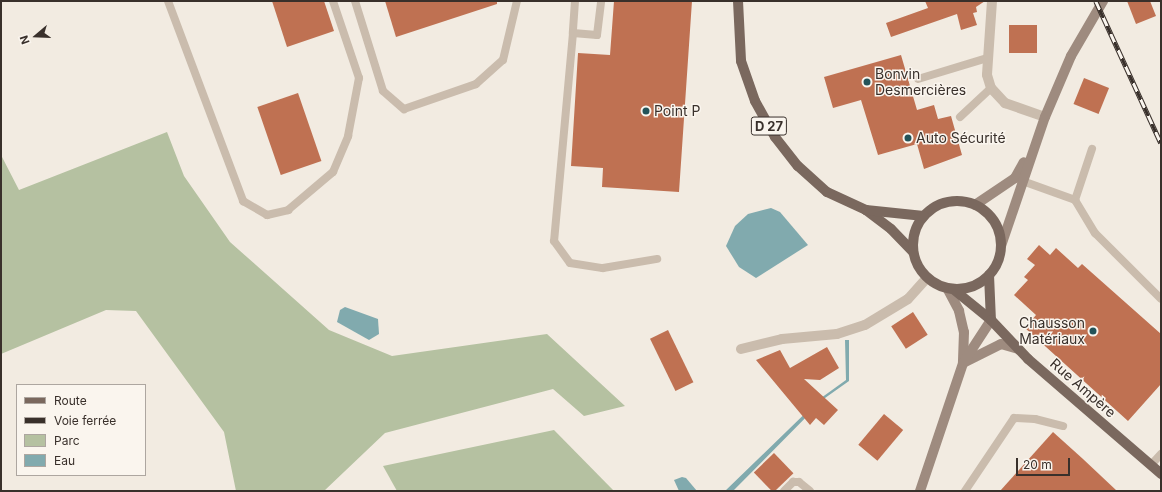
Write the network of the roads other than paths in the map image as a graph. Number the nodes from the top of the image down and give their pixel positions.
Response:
1 (168, 1) edge
2 (334, 1) edge
3 (355, 1) edge
4 (516, 1) edge
5 (575, 1) edge
6 (601, 1) edge
7 (738, 1) edge
8 (992, 1) edge
9 (1103, 1) edge
10 (573, 33) junction
11 (987, 58) junction
12 (918, 79) dead end
13 (991, 88) junction
14 (960, 117) dead end
15 (1045, 117) junction
16 (1092, 149) dead end
17 (1019, 180) junction
18 (1076, 200) junction
19 (975, 205) junction
20 (866, 210) junction
21 (924, 216) junction
22 (1001, 246) junction
23 (914, 252) junction
24 (657, 258) dead end
25 (989, 275) junction
26 (927, 278) junction
27 (950, 289) junction
28 (1161, 299) edge
29 (991, 320) junction
30 (741, 349) dead end
31 (1018, 349) junction
32 (963, 363) junction
33 (1063, 426) dead end
34 (1161, 454) edge
35 (1151, 465) junction
36 (1161, 474) edge
37 (784, 491) edge
38 (810, 491) edge
39 (920, 491) edge
40 (965, 491) edge

1 - 2 lane
3 - 4 lane
5 - 10 lane
6 - 10 lane
7 - 20 main road, D 27
8 - 11 street
9 - 15 main road
10 - 24 lane
11 - 12 lane
11 - 13 street
13 - 14 lane
13 - 15 street
15 - 17 main road
16 - 18 lane
17 - 18 lane
17 - 19 main road
17 - 22 main road
18 - 28 lane
19 - 21 main road
19 - 22 main road
20 - 21 main road, D 27
20 - 23 main road, D 27
21 - 23 main road
22 - 25 main road
23 - 26 main road
25 - 27 main road
25 - 29 main road
26 - 27 main road
26 - 30 street
27 - 29 main road, Rue Ampère
27 - 32 main road
29 - 31 main road, Rue Ampère
29 - 32 main road
31 - 32 main road
31 - 35 main road, Rue Ampère
32 - 39 main road
33 - 40 lane
34 - 35 lane
35 - 36 main road, Rue Ampère
37 - 38 lane

